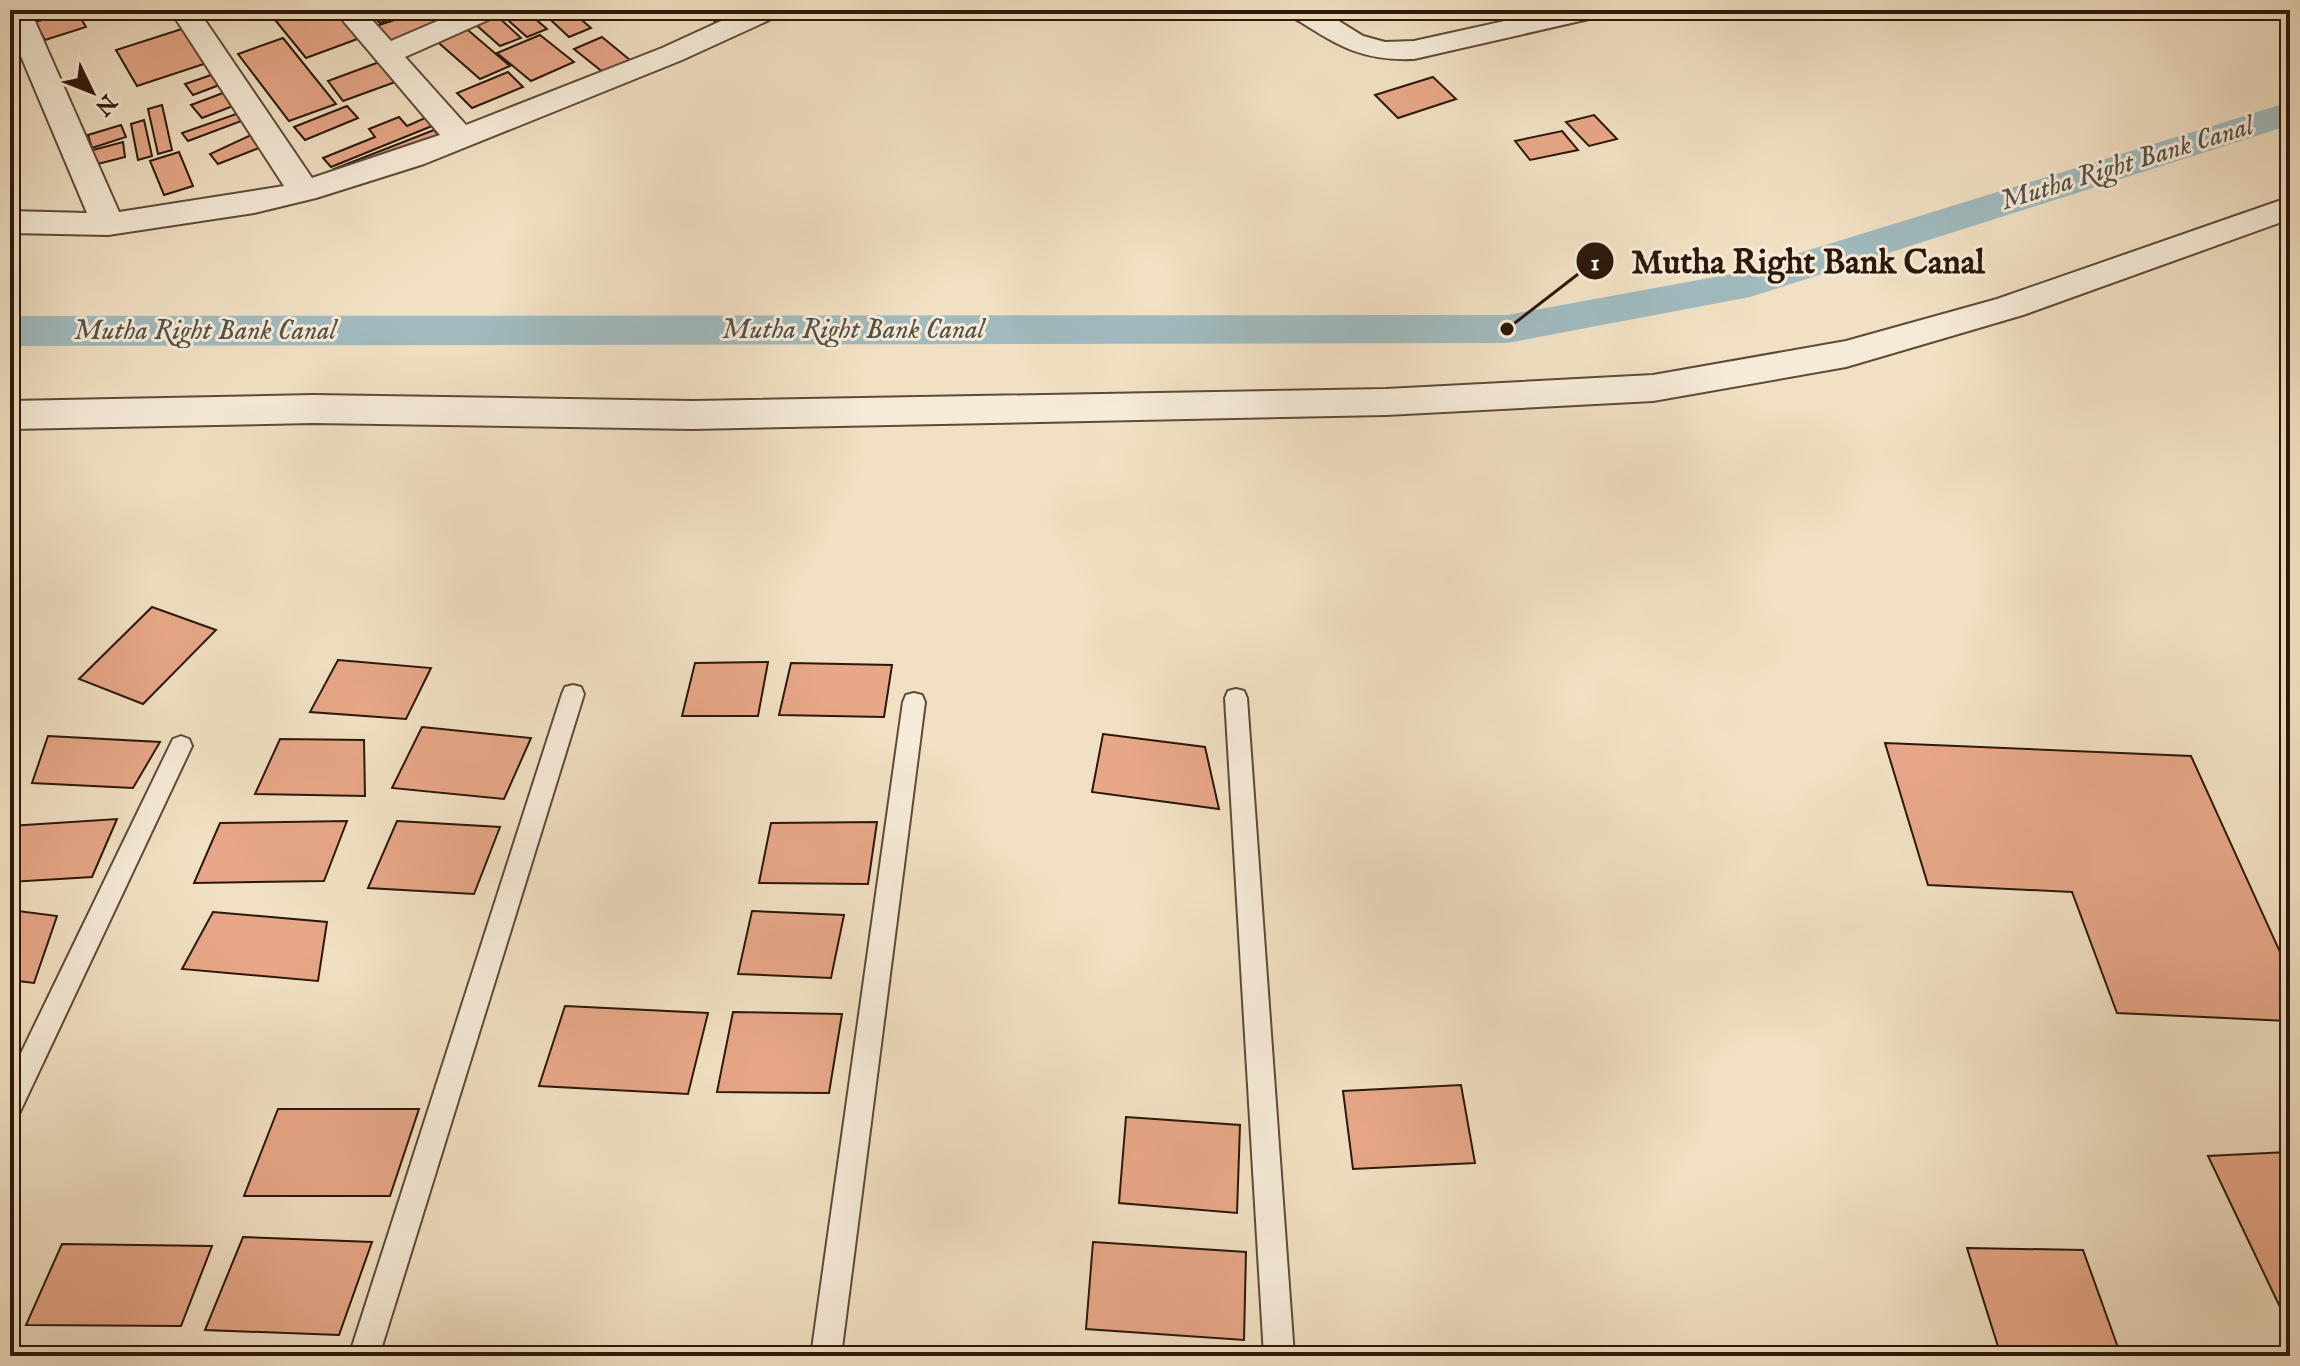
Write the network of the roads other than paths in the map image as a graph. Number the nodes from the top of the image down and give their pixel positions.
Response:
1 (16, 10) edge
2 (184, 10) edge
3 (348, 10) edge
4 (487, 10) edge
5 (768, 10) edge
6 (1301, 10) edge
7 (1592, 10) edge
8 (387, 54) junction
9 (460, 138) junction
10 (304, 191) junction
11 (2290, 207) edge
12 (10, 222) edge
13 (108, 224) junction
14 (10, 415) edge
15 (573, 694) dead end
16 (1236, 698) dead end
17 (914, 702) dead end
18 (181, 746) dead end
19 (10, 1105) edge
20 (364, 1356) edge
21 (826, 1356) edge
22 (1279, 1356) edge

1 - 13 street
2 - 10 street
3 - 8 street
4 - 8 street
5 - 9 street
6 - 7 street
8 - 9 street
9 - 10 street
10 - 13 street
11 - 14 street
12 - 13 street
15 - 20 lane
16 - 22 lane
17 - 21 lane
18 - 19 lane

